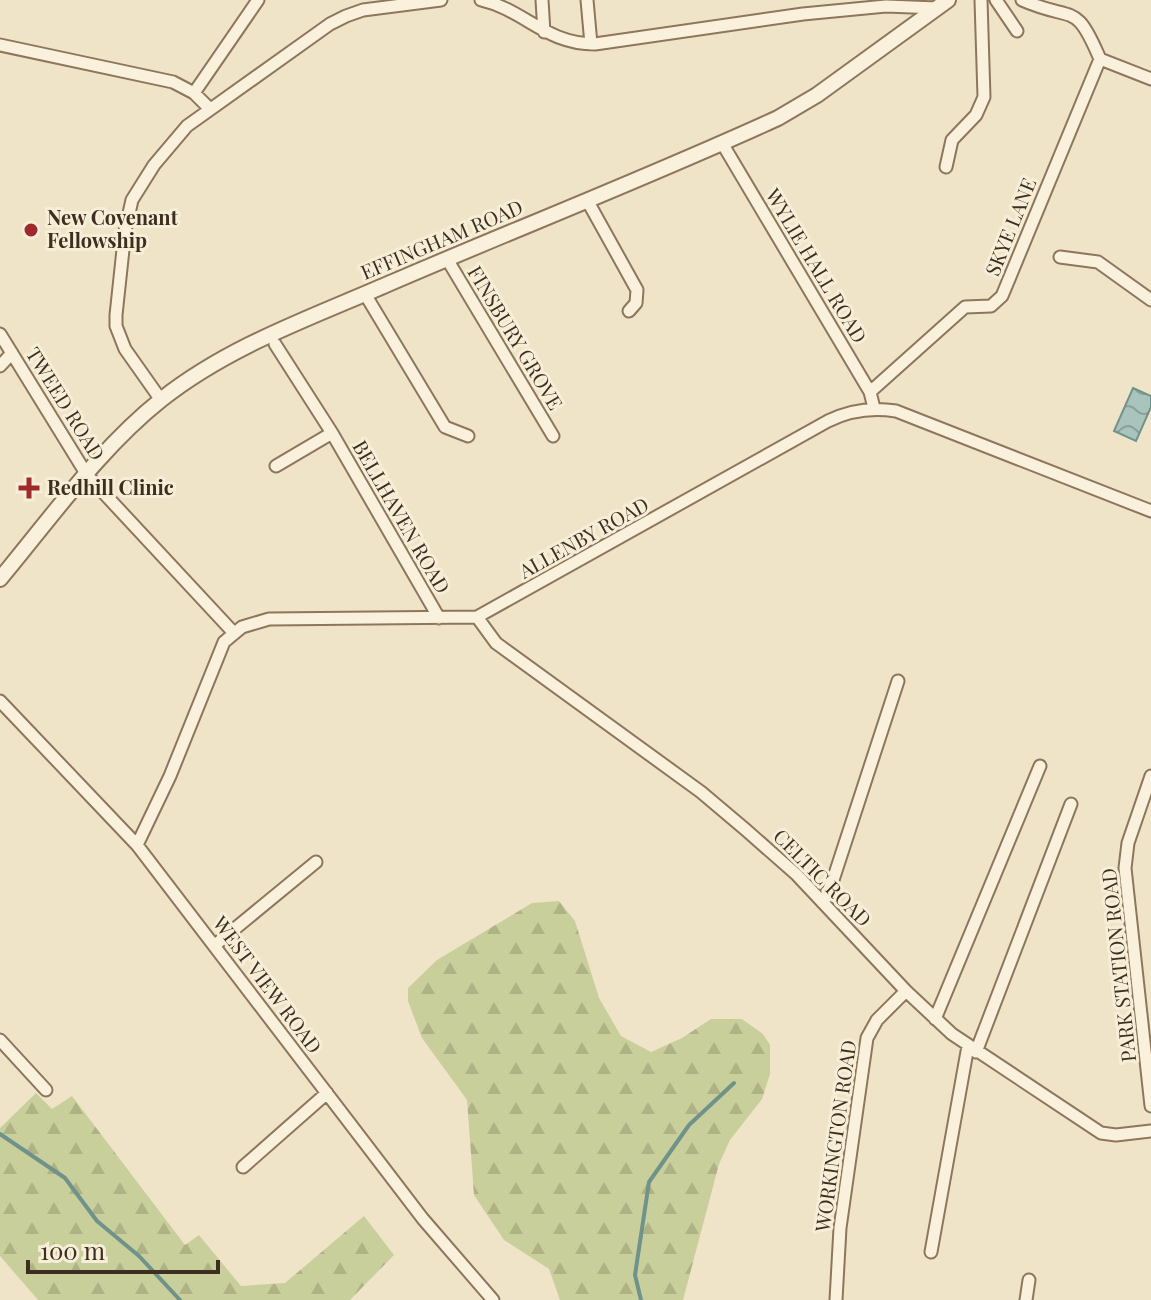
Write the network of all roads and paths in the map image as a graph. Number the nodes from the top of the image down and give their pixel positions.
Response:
1 (258, 0) edge
2 (441, 0) edge
3 (481, 0) edge
4 (542, 0) edge
5 (587, 0) edge
6 (981, 0) edge
7 (996, 0) edge
8 (1022, 0) edge
9 (942, 4) edge
10 (1017, 31) dead end
11 (544, 32) junction
12 (591, 44) junction
13 (0, 45) edge
14 (1100, 59) junction
15 (1151, 79) edge
16 (194, 93) junction
17 (209, 108) junction
18 (722, 143) junction
19 (946, 167) dead end
20 (587, 200) junction
21 (1060, 257) dead end
22 (447, 259) junction
23 (365, 294) junction
24 (1151, 300) edge
25 (629, 311) dead end
26 (0, 334) edge
27 (275, 344) dead end
28 (12, 353) junction
29 (0, 366) edge
30 (870, 392) junction
31 (161, 400) junction
32 (874, 408) junction
33 (332, 433) junction
34 (468, 436) dead end
35 (553, 436) dead end
36 (276, 466) dead end
37 (87, 475) junction
38 (1151, 511) edge
39 (0, 579) edge
40 (477, 617) junction
41 (439, 618) junction
42 (233, 632) junction
43 (898, 681) dead end
44 (0, 701) edge
45 (1040, 766) dead end
46 (1151, 776) edge
47 (1071, 804) dead end
48 (137, 845) junction
49 (316, 862) dead end
50 (823, 903) junction
51 (215, 945) junction
52 (1136, 980) junction
53 (1151, 984) edge
54 (906, 991) junction
55 (935, 1019) junction
56 (0, 1040) edge
57 (972, 1049) junction
58 (46, 1090) dead end
59 (327, 1093) junction
60 (1151, 1106) edge
61 (1151, 1131) edge
62 (243, 1167) dead end
63 (931, 1252) dead end
64 (1029, 1280) dead end
65 (493, 1300) edge
66 (836, 1300) edge
67 (1026, 1300) edge

1 - 16 street
2 - 17 street
3 - 11 street
4 - 11 street
5 - 12 street
6 - 19 street
7 - 10 street
8 - 14 street
9 - 12 street
9 - 18 street, EFFINGHAM ROAD
11 - 12 street
13 - 16 street
14 - 15 street
14 - 30 street, SKYE LANE
16 - 17 street
17 - 31 street
18 - 20 street, EFFINGHAM ROAD
18 - 30 street, WYLIE HALL ROAD
20 - 22 street, EFFINGHAM ROAD
20 - 25 street
21 - 24 street
22 - 23 street, EFFINGHAM ROAD
22 - 35 street, FINSBURY GROVE
23 - 31 street, EFFINGHAM ROAD
23 - 34 street
26 - 28 street, TWEED ROAD
27 - 33 street, BELLHAVEN ROAD
28 - 29 street
28 - 37 street, TWEED ROAD
30 - 32 street, WYLIE HALL ROAD
31 - 37 street, EFFINGHAM ROAD
32 - 38 street, ALLENBY ROAD
32 - 40 street, ALLENBY ROAD
33 - 36 street, BELLHAVEN ROAD
33 - 41 street, BELLHAVEN ROAD
37 - 39 street, EFFINGHAM ROAD
37 - 42 street, TWEED ROAD
40 - 41 street, ALLENBY ROAD
40 - 50 street, CELTIC ROAD
41 - 42 street, ALLENBY ROAD
42 - 48 street
43 - 50 street
44 - 48 street, WEST VIEW ROAD
45 - 55 street
46 - 52 street, PARK STATION ROAD
47 - 57 street
48 - 51 street, WEST VIEW ROAD
49 - 51 street
50 - 54 street, CELTIC ROAD
51 - 59 street, WEST VIEW ROAD
52 - 53 street
52 - 60 street, PARK STATION ROAD
54 - 55 street, CELTIC ROAD
54 - 66 street, WORKINGTON ROAD
55 - 57 street, CELTIC ROAD
56 - 58 street
57 - 61 street, CELTIC ROAD
57 - 63 street
59 - 62 street
59 - 65 street, WEST VIEW ROAD
64 - 67 street

